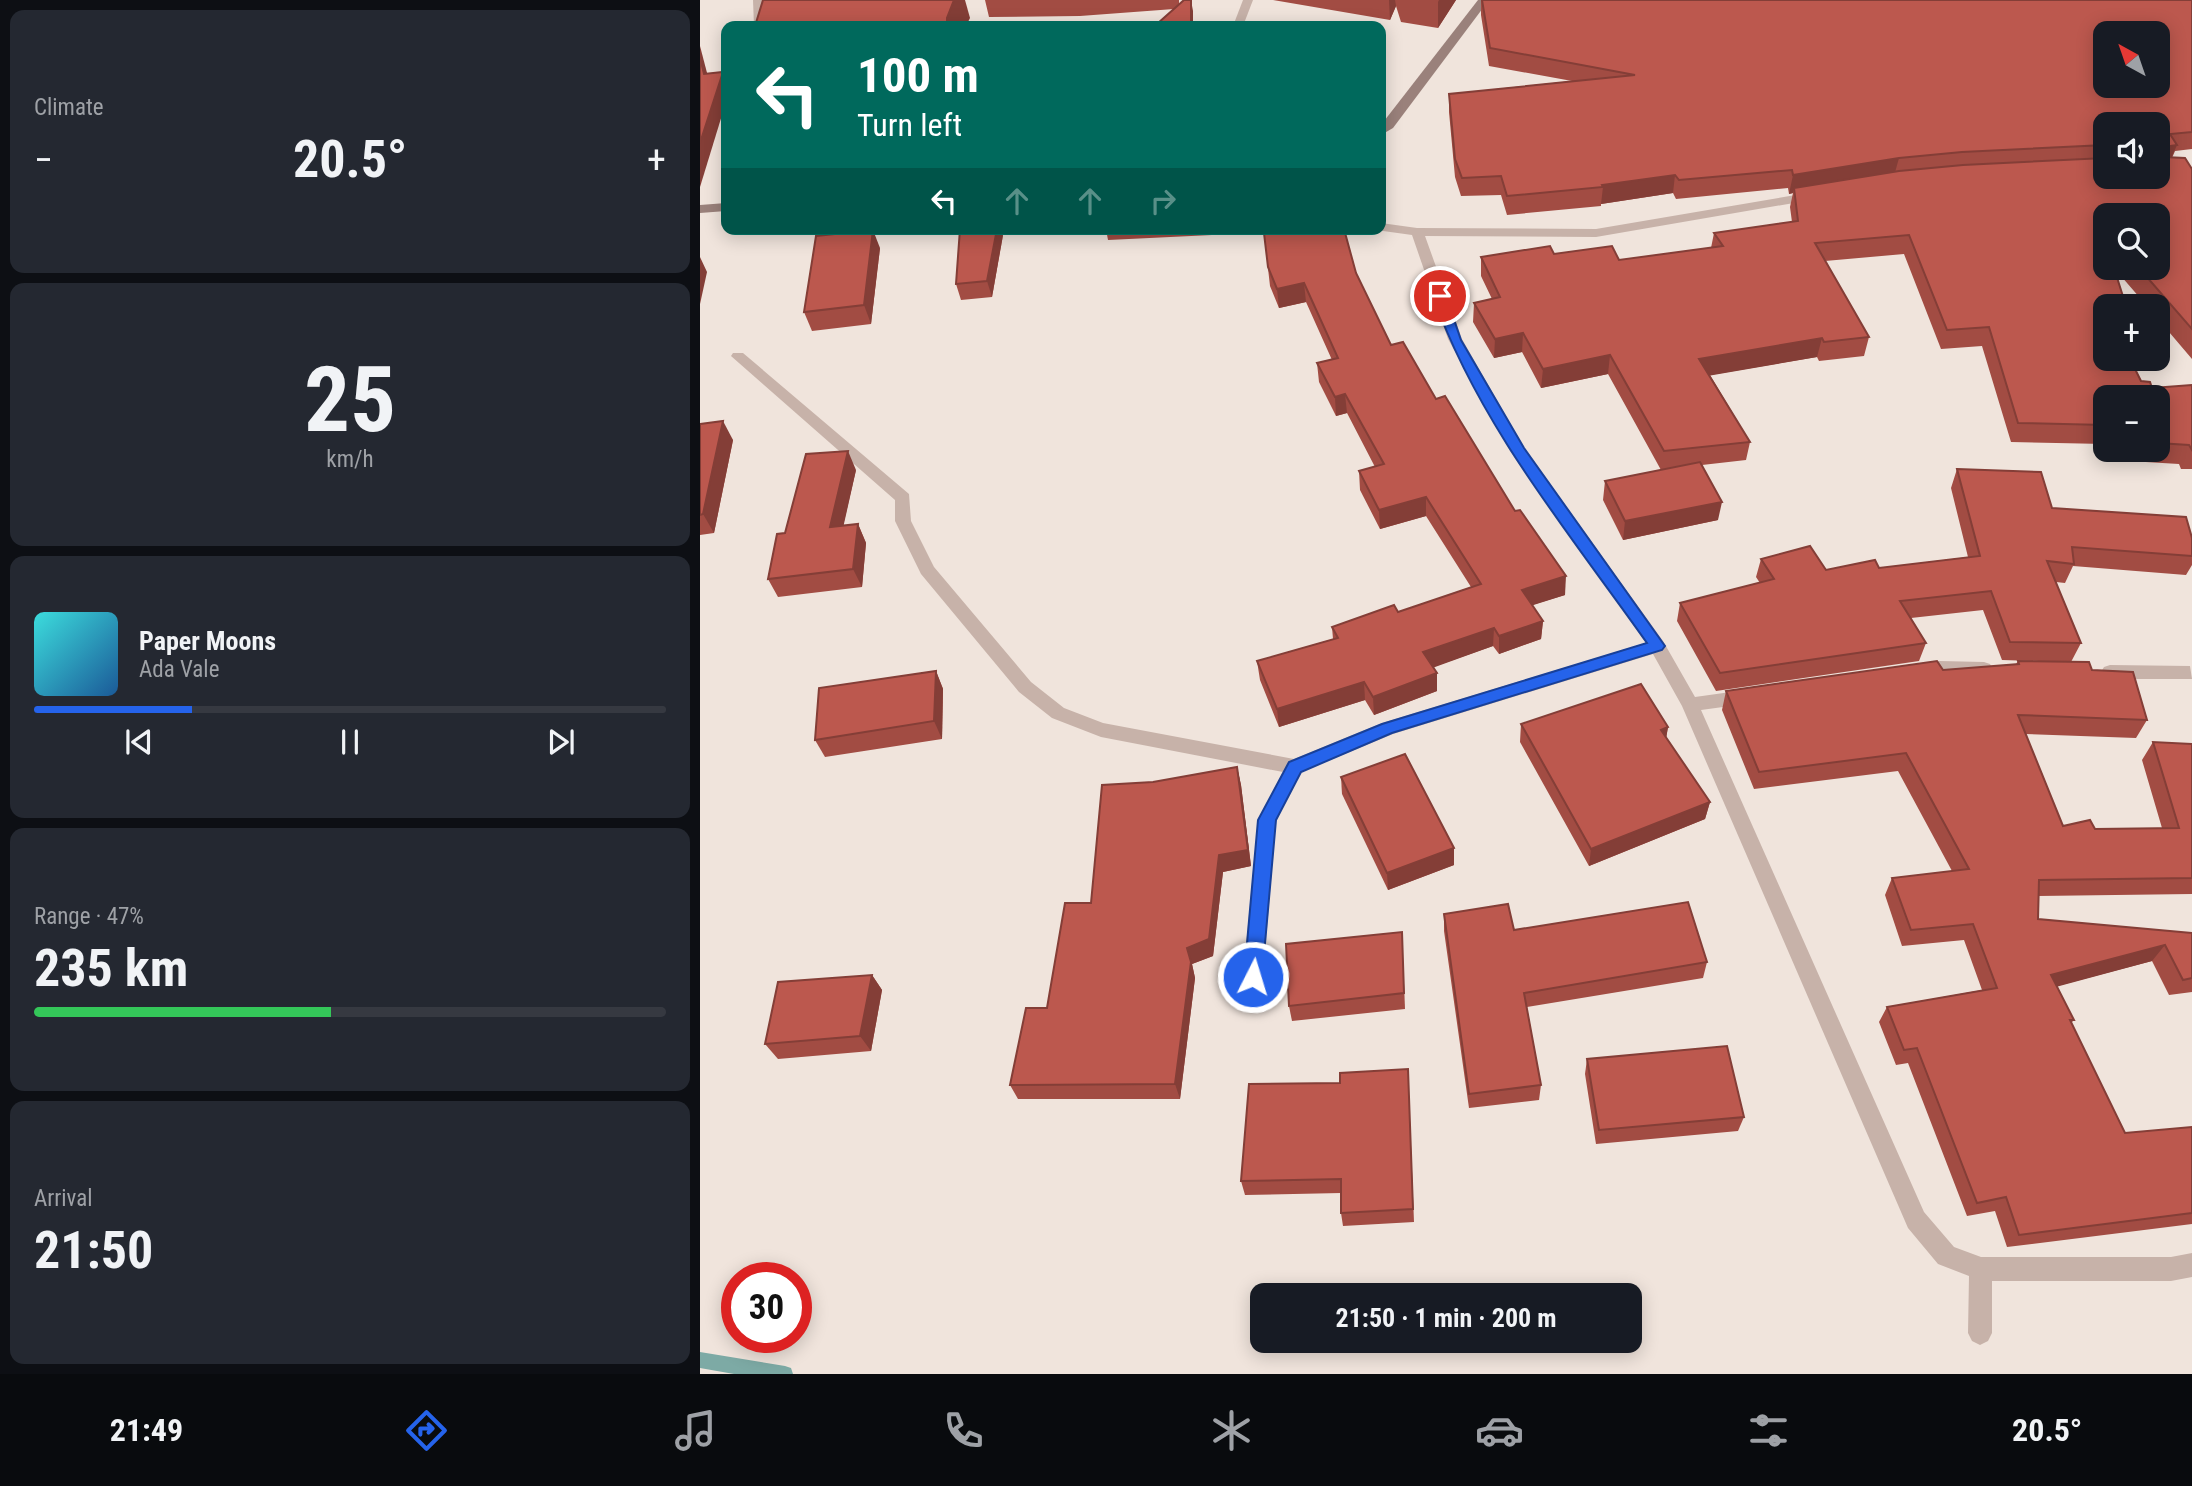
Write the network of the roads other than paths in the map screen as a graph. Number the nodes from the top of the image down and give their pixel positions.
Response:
1 (758, 0) edge
2 (1248, 0) edge
3 (1484, 0) edge
4 (760, 21) edge
5 (1239, 21) edge
6 (1386, 127) edge
7 (1827, 194) edge
8 (721, 207) edge
9 (700, 209) edge
10 (1386, 228) edge
11 (1417, 232) junction
12 (738, 356) dead end
13 (1657, 646) junction
14 (1996, 669) edge
15 (2093, 671) edge
16 (2190, 673) edge
17 (1900, 674) edge
18 (1769, 694) edge
19 (1690, 705) junction
20 (1295, 767) junction
21 (1253, 977) dead end
22 (2192, 1265) edge
23 (1981, 1269) junction
24 (1980, 1333) dead end

1 - 4 street
2 - 5 street
3 - 6 main road
7 - 11 street
8 - 9 main road
10 - 11 street
11 - 13 street
12 - 20 street
13 - 19 street
13 - 20 street
14 - 17 street
15 - 16 street
18 - 19 street
19 - 23 street
20 - 21 street
22 - 23 street
23 - 24 street

